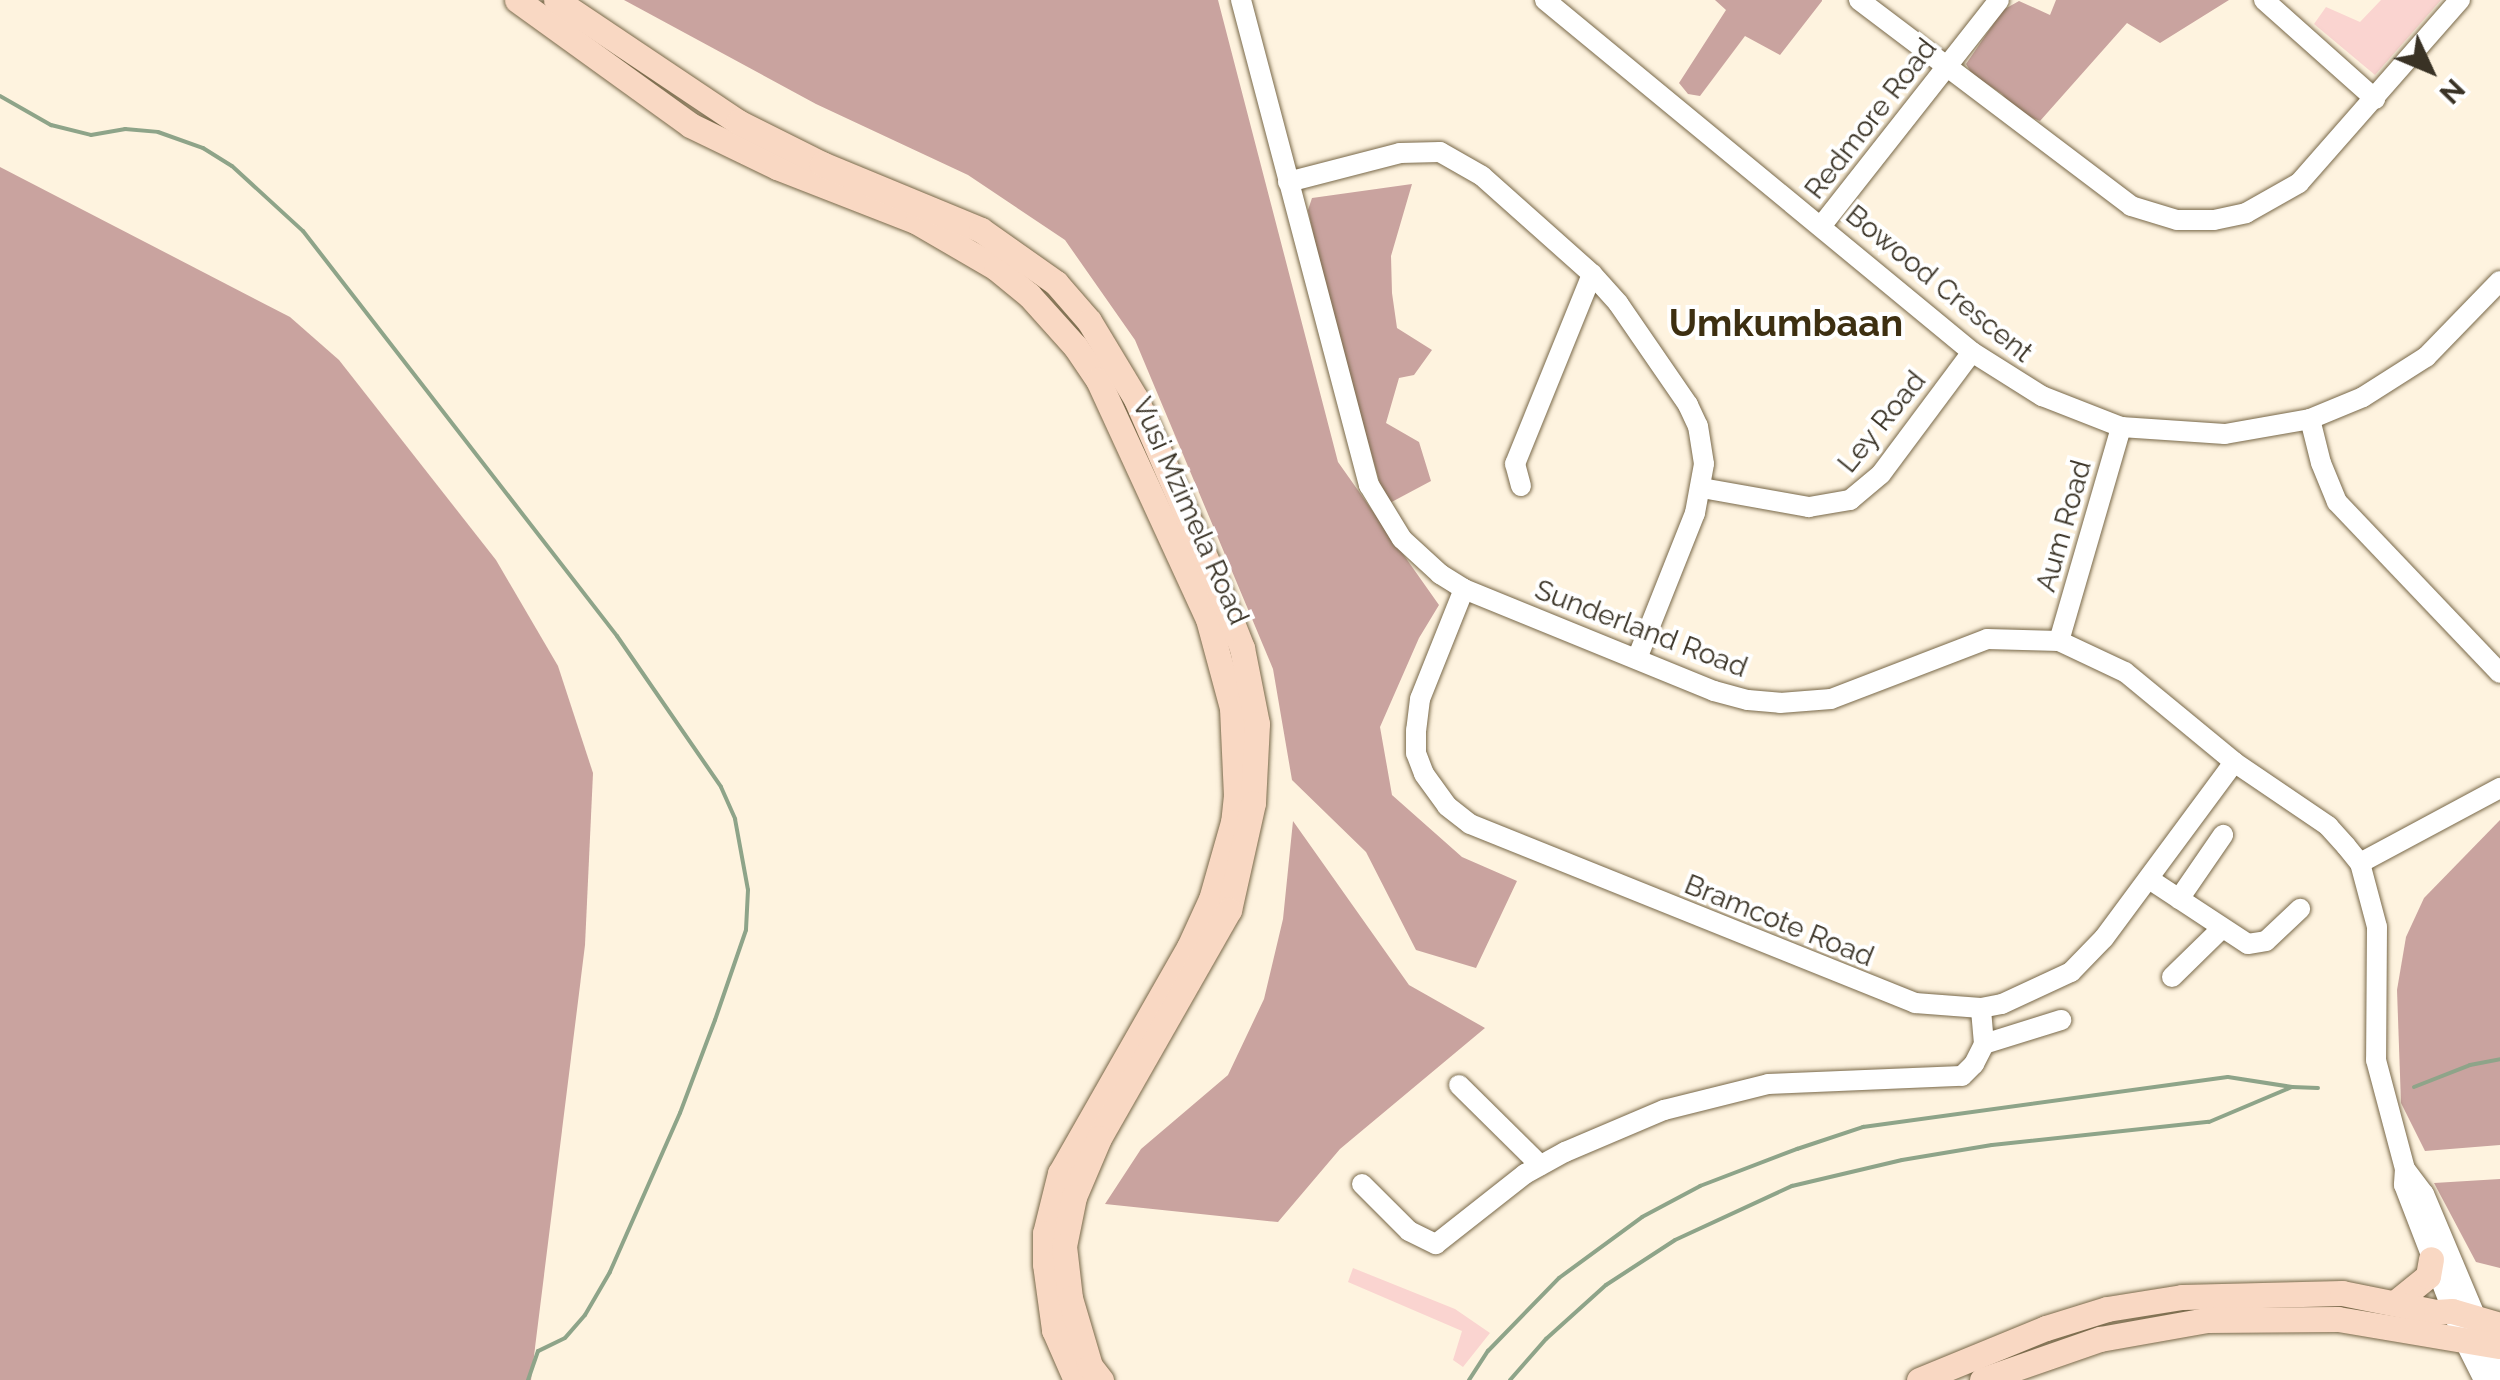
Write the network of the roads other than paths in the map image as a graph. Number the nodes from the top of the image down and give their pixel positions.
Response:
1 (517, 0) edge
2 (556, 0) edge
3 (1241, 0) edge
4 (1545, 0) edge
5 (1859, 0) edge
6 (1999, 0) edge
7 (2264, 0) edge
8 (2460, 0) edge
9 (1946, 66) junction
10 (2375, 99) junction
11 (1288, 182) junction
12 (1822, 226) junction
13 (1592, 274) junction
14 (2500, 281) edge
15 (1972, 352) junction
16 (2310, 418) junction
17 (2122, 427) junction
18 (1521, 486) dead end
19 (1702, 488) junction
20 (1464, 589) junction
21 (2059, 641) junction
22 (1637, 659) junction
23 (2492, 666) edge
24 (2234, 762) junction
25 (2500, 788) edge
26 (2223, 835) dead end
27 (2360, 863) junction
28 (2149, 879) junction
29 (2179, 899) junction
30 (2300, 909) dead end
31 (2222, 928) junction
32 (2172, 978) dead end
33 (1981, 1008) junction
34 (2061, 1020) dead end
35 (1984, 1044) junction
36 (1459, 1084) dead end
37 (1540, 1165) junction
38 (2405, 1169) junction
39 (1362, 1184) dead end
40 (2431, 1259) junction
41 (2396, 1302) junction
42 (2480, 1330) edge
43 (2500, 1376) edge
44 (1923, 1379) edge
45 (1076, 1380) edge
46 (1101, 1380) edge
47 (1982, 1380) edge
48 (2484, 1380) edge

1 - 45 main road, Vusi Mzimela Road
2 - 46 main road, Vusi Mzimela Road
3 - 11 street, Sunderland Road
4 - 12 street, Bowood Crescent
5 - 9 street
6 - 9 street, Redmore Road
7 - 10 street
8 - 10 street
9 - 10 street
9 - 12 street, Redmore Road
11 - 13 street
11 - 20 street, Sunderland Road
12 - 15 street, Bowood Crescent
13 - 18 street
13 - 19 street
14 - 16 street, Bowood Crescent
15 - 17 street, Bowood Crescent
15 - 19 street, Ley Road
16 - 17 street, Bowood Crescent
16 - 23 street
17 - 21 street, Aum Road
19 - 22 street
20 - 22 street, Sunderland Road
20 - 33 street, Bramcote Road
21 - 22 street, Sunderland Road
21 - 24 street, Sunderland Road
24 - 27 street, Sunderland Road
24 - 28 street, Bramcote Road
25 - 27 street
26 - 29 street
27 - 38 street
28 - 29 street
28 - 33 street, Bramcote Road
29 - 31 street
30 - 31 street
31 - 32 street
33 - 35 street
34 - 35 street
35 - 37 street
36 - 37 street
37 - 39 street
38 - 40 street
38 - 42 street
40 - 41 main road
40 - 42 street
41 - 42 main road
41 - 44 main road
42 - 43 street
42 - 47 main road
42 - 48 street

